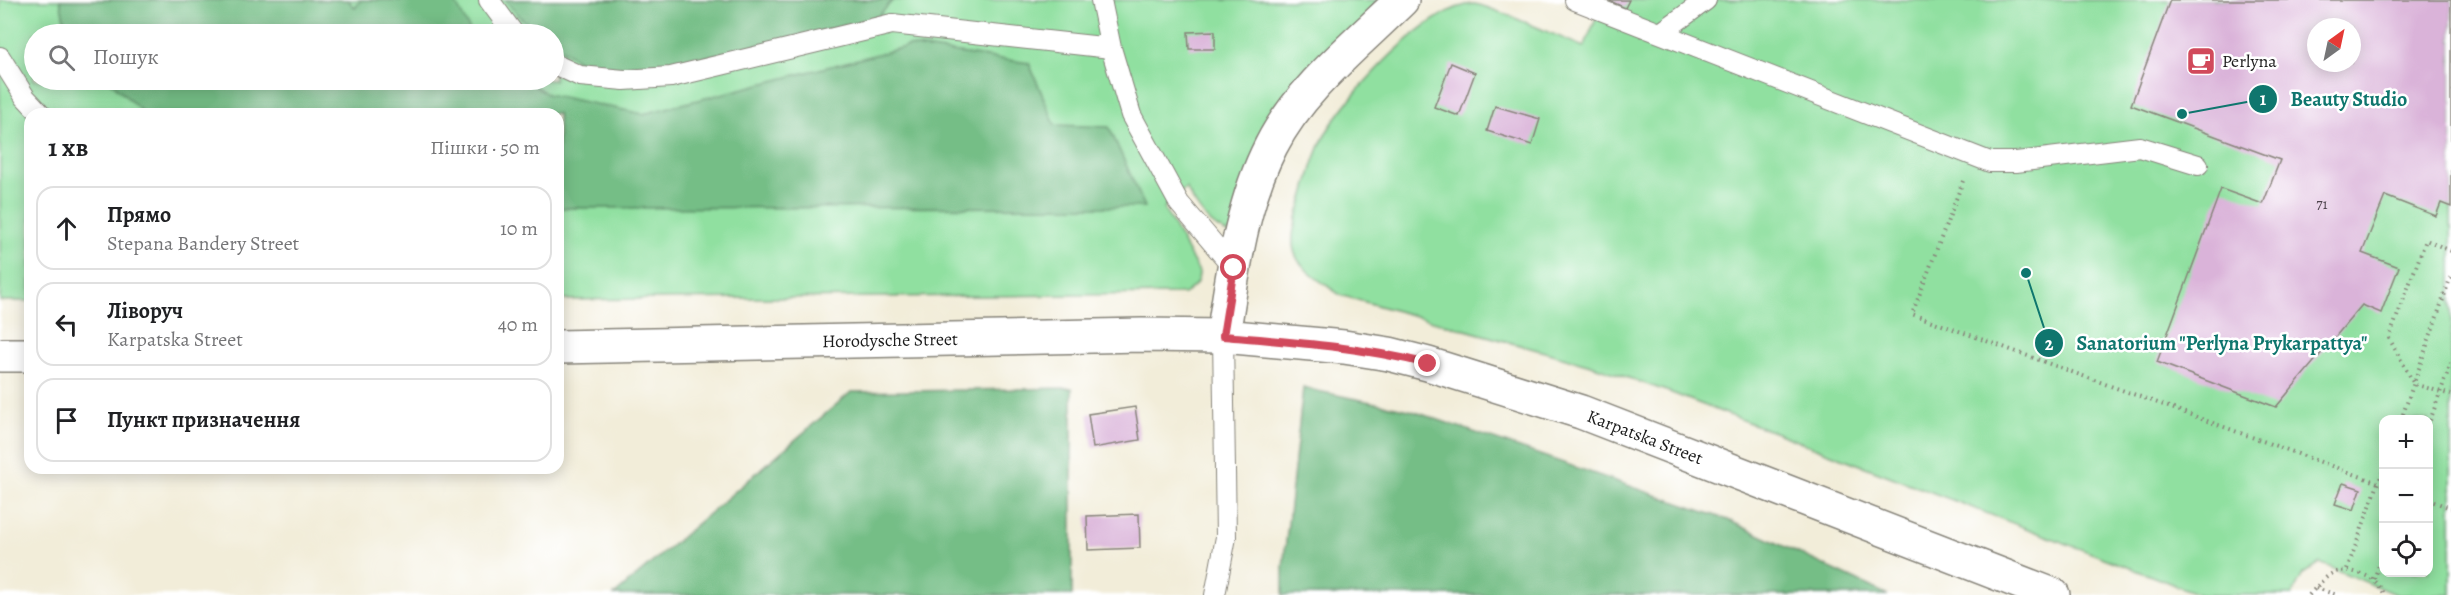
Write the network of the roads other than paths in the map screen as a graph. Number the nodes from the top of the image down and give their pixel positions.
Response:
1 (489, 0) edge
2 (1101, 0) edge
3 (1402, 0) edge
4 (1575, 0) edge
5 (1706, 0) edge
6 (507, 24) edge
7 (1662, 32) junction
8 (1111, 48) junction
9 (0, 57) edge
10 (564, 69) edge
11 (35, 108) edge
12 (2198, 165) dead end
13 (1234, 268) junction
14 (1223, 336) junction
15 (564, 347) edge
16 (24, 355) edge
17 (0, 356) edge
18 (1215, 595) edge
19 (2053, 595) edge

1 - 6 lane
2 - 8 lane
3 - 13 street
4 - 7 lane
5 - 7 lane
7 - 12 lane
8 - 10 lane
8 - 13 lane
9 - 11 lane
13 - 14 street
14 - 15 street, Horodysche Street
14 - 18 lane
14 - 19 street, Karpatska Street
16 - 17 street

